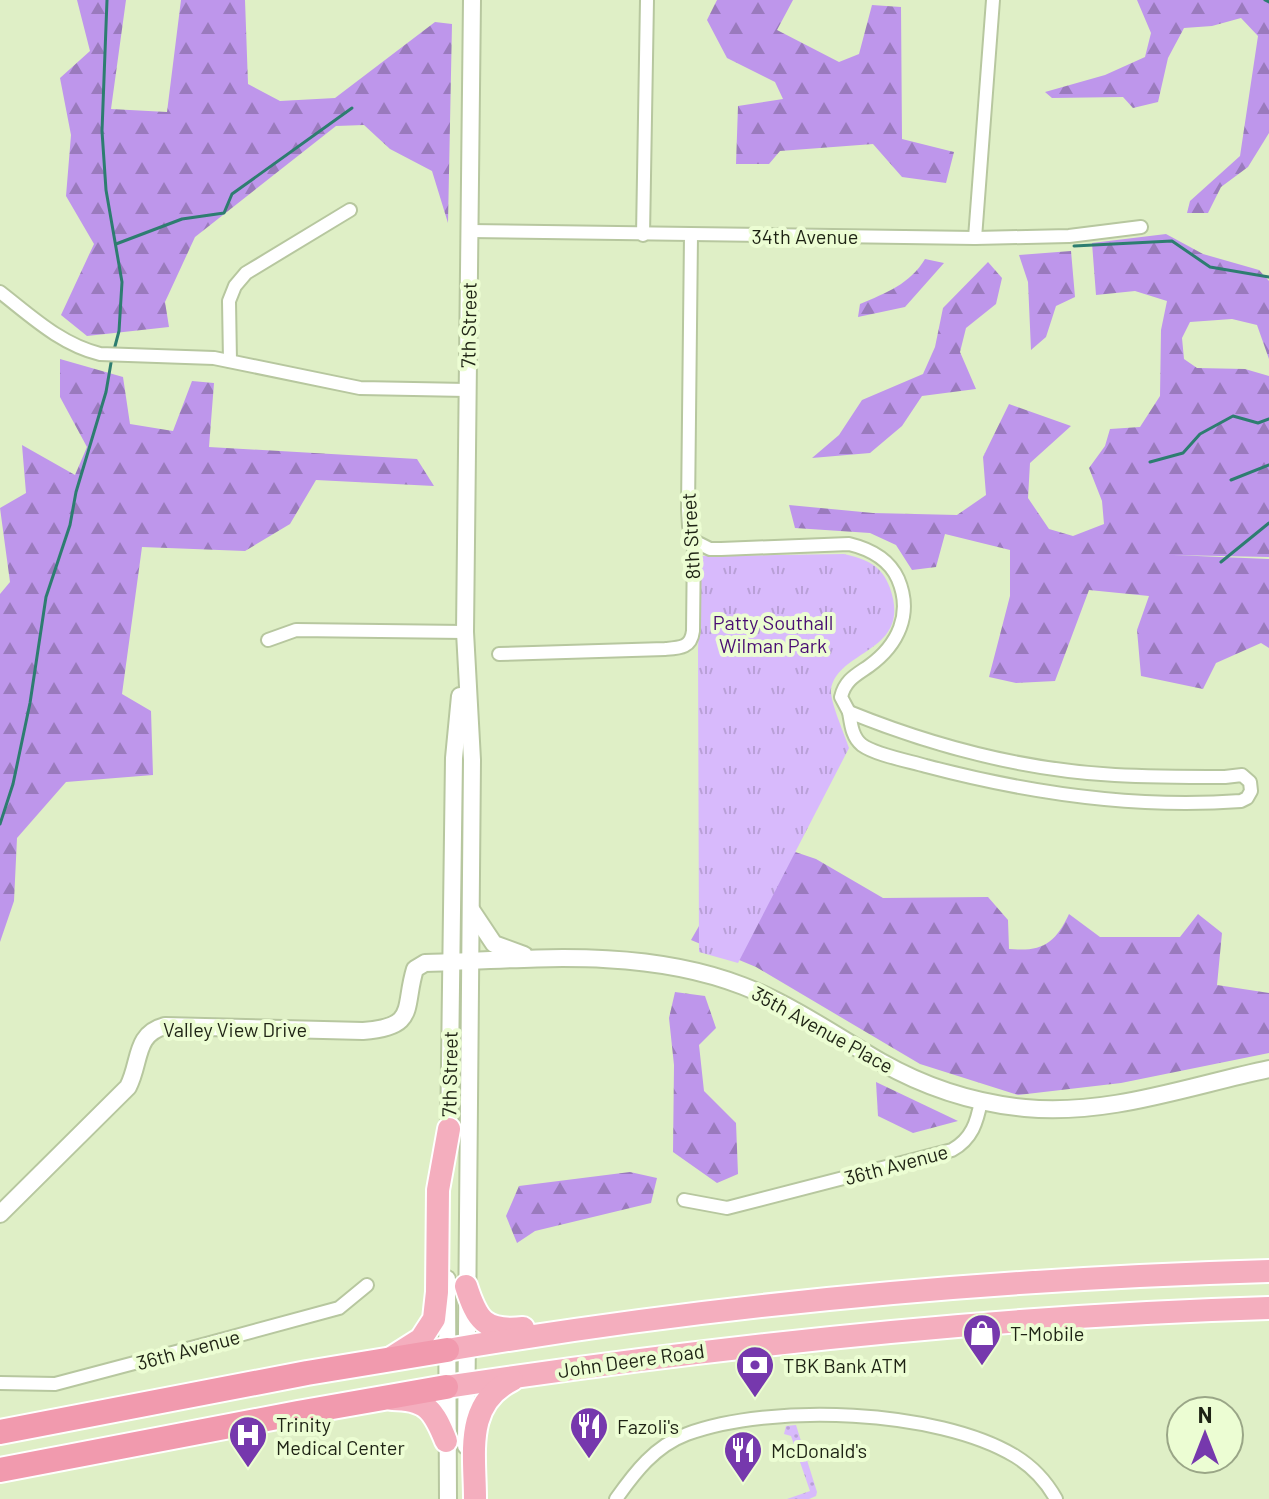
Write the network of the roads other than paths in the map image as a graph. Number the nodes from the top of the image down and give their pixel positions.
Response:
1 (472, 0) edge
2 (647, 0) edge
3 (993, 0) edge
4 (350, 210) dead end
5 (1141, 227) dead end
6 (470, 231) junction
7 (643, 235) junction
8 (691, 235) junction
9 (975, 238) junction
10 (0, 292) edge
11 (230, 361) junction
12 (467, 390) junction
13 (694, 541) junction
14 (465, 632) junction
15 (268, 640) dead end
16 (465, 650) junction
17 (499, 654) dead end
18 (849, 712) junction
19 (1040, 766) junction
20 (1025, 788) junction
21 (471, 909) junction
22 (533, 959) junction
23 (451, 961) junction
24 (470, 961) junction
25 (1269, 1069) edge
26 (981, 1101) junction
27 (449, 1129) junction
28 (684, 1200) dead end
29 (0, 1214) edge
30 (1269, 1271) edge
31 (367, 1285) dead end
32 (466, 1286) junction
33 (1269, 1308) edge
34 (735, 1310) junction
35 (456, 1348) junction
36 (388, 1360) junction
37 (519, 1376) junction
38 (0, 1383) edge
39 (456, 1386) junction
40 (374, 1400) junction
41 (0, 1432) edge
42 (446, 1441) junction
43 (0, 1470) edge
44 (448, 1499) edge
45 (466, 1499) edge
46 (475, 1499) edge
47 (616, 1499) edge
48 (1056, 1499) edge

1 - 6 street, 7th Street
2 - 7 street
3 - 9 street
4 - 11 street
5 - 9 street, 34th Avenue
6 - 7 street, 34th Avenue
6 - 12 street, 7th Street
7 - 8 street, 34th Avenue
8 - 9 street, 34th Avenue
8 - 13 street, 8th Street
10 - 11 street
11 - 12 street
12 - 14 street, 7th Street
13 - 17 street, 8th Street
13 - 18 street
14 - 15 street
14 - 16 street, 7th Street
16 - 21 street, 7th Street
16 - 23 street, 7th Street
18 - 19 street
18 - 20 street
19 - 20 street
19 - 20 street
21 - 22 street
21 - 24 street, 7th Street
22 - 24 street, 35th Avenue Place
22 - 26 street, 35th Avenue Place
23 - 24 street, Valley View Drive
23 - 27 street, 7th Street
23 - 29 street, Valley View Drive
24 - 32 street, 7th Street
25 - 26 street
26 - 28 street, 36th Avenue
27 - 35 street, 7th Street
27 - 36 highway
30 - 34 highway, John Deere Road
31 - 38 street, 36th Avenue
32 - 34 highway
32 - 35 street, 7th Street
33 - 37 highway, John Deere Road
34 - 35 highway, John Deere Road
35 - 36 highway, John Deere Road
35 - 39 street, 7th Street
36 - 41 highway, John Deere Road
37 - 39 highway, John Deere Road
37 - 46 highway
39 - 40 highway, John Deere Road
39 - 42 street, 7th Street
39 - 45 street, 7th Street
40 - 42 highway
40 - 43 highway, John Deere Road
42 - 44 street, 7th Street
47 - 48 street

